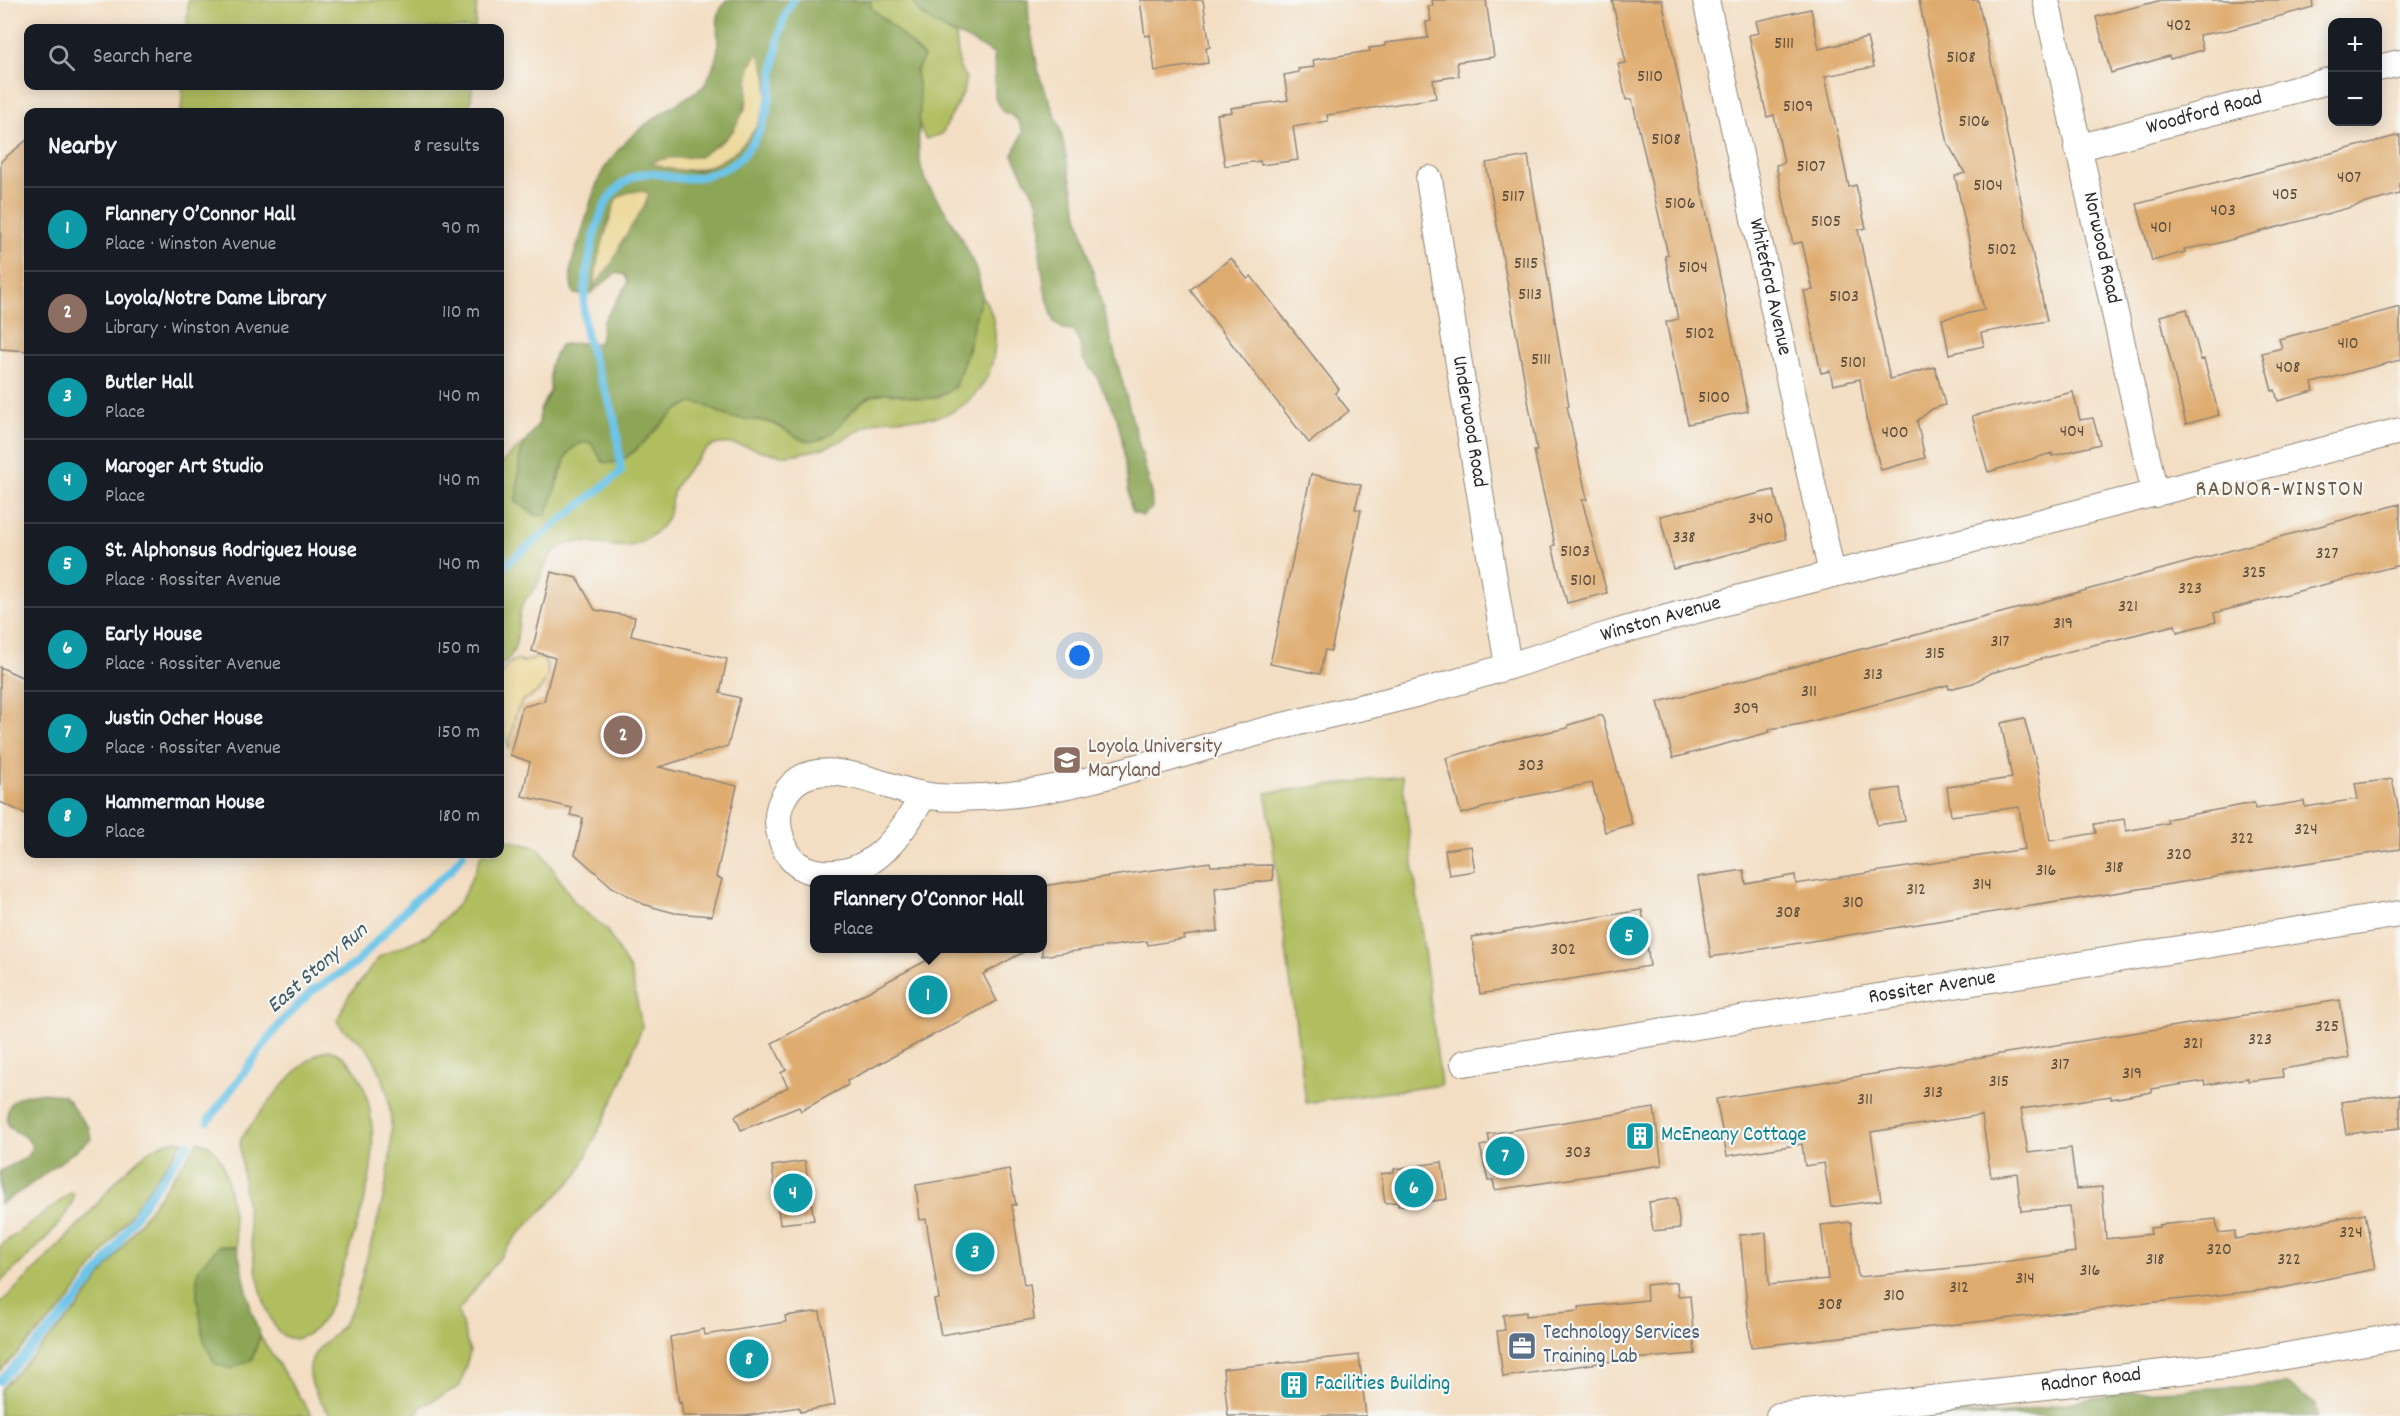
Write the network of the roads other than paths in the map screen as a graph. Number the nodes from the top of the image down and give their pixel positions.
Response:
1 (1706, 0) edge
2 (2046, 0) edge
3 (2400, 63) edge
4 (2382, 67) edge
5 (2328, 81) edge
6 (2077, 148) junction
7 (1429, 178) dead end
8 (2400, 431) edge
9 (2155, 494) junction
10 (1832, 574) junction
11 (1508, 666) junction
12 (924, 795) junction
13 (2400, 914) edge
14 (1464, 1063) dead end
15 (2400, 1336) edge
16 (1779, 1416) edge

1 - 10 street, Whiteford Avenue
2 - 6 street, Norwood Road
3 - 4 street
5 - 6 street, Woodford Road
6 - 9 street, Norwood Road
7 - 11 street, Underwood Road
8 - 9 street, Winston Avenue
9 - 10 street, Winston Avenue
10 - 11 street, Winston Avenue
11 - 12 street, Winston Avenue
12 - 12 street, Winston Avenue
13 - 14 street, Rossiter Avenue
15 - 16 street, Radnor Road

